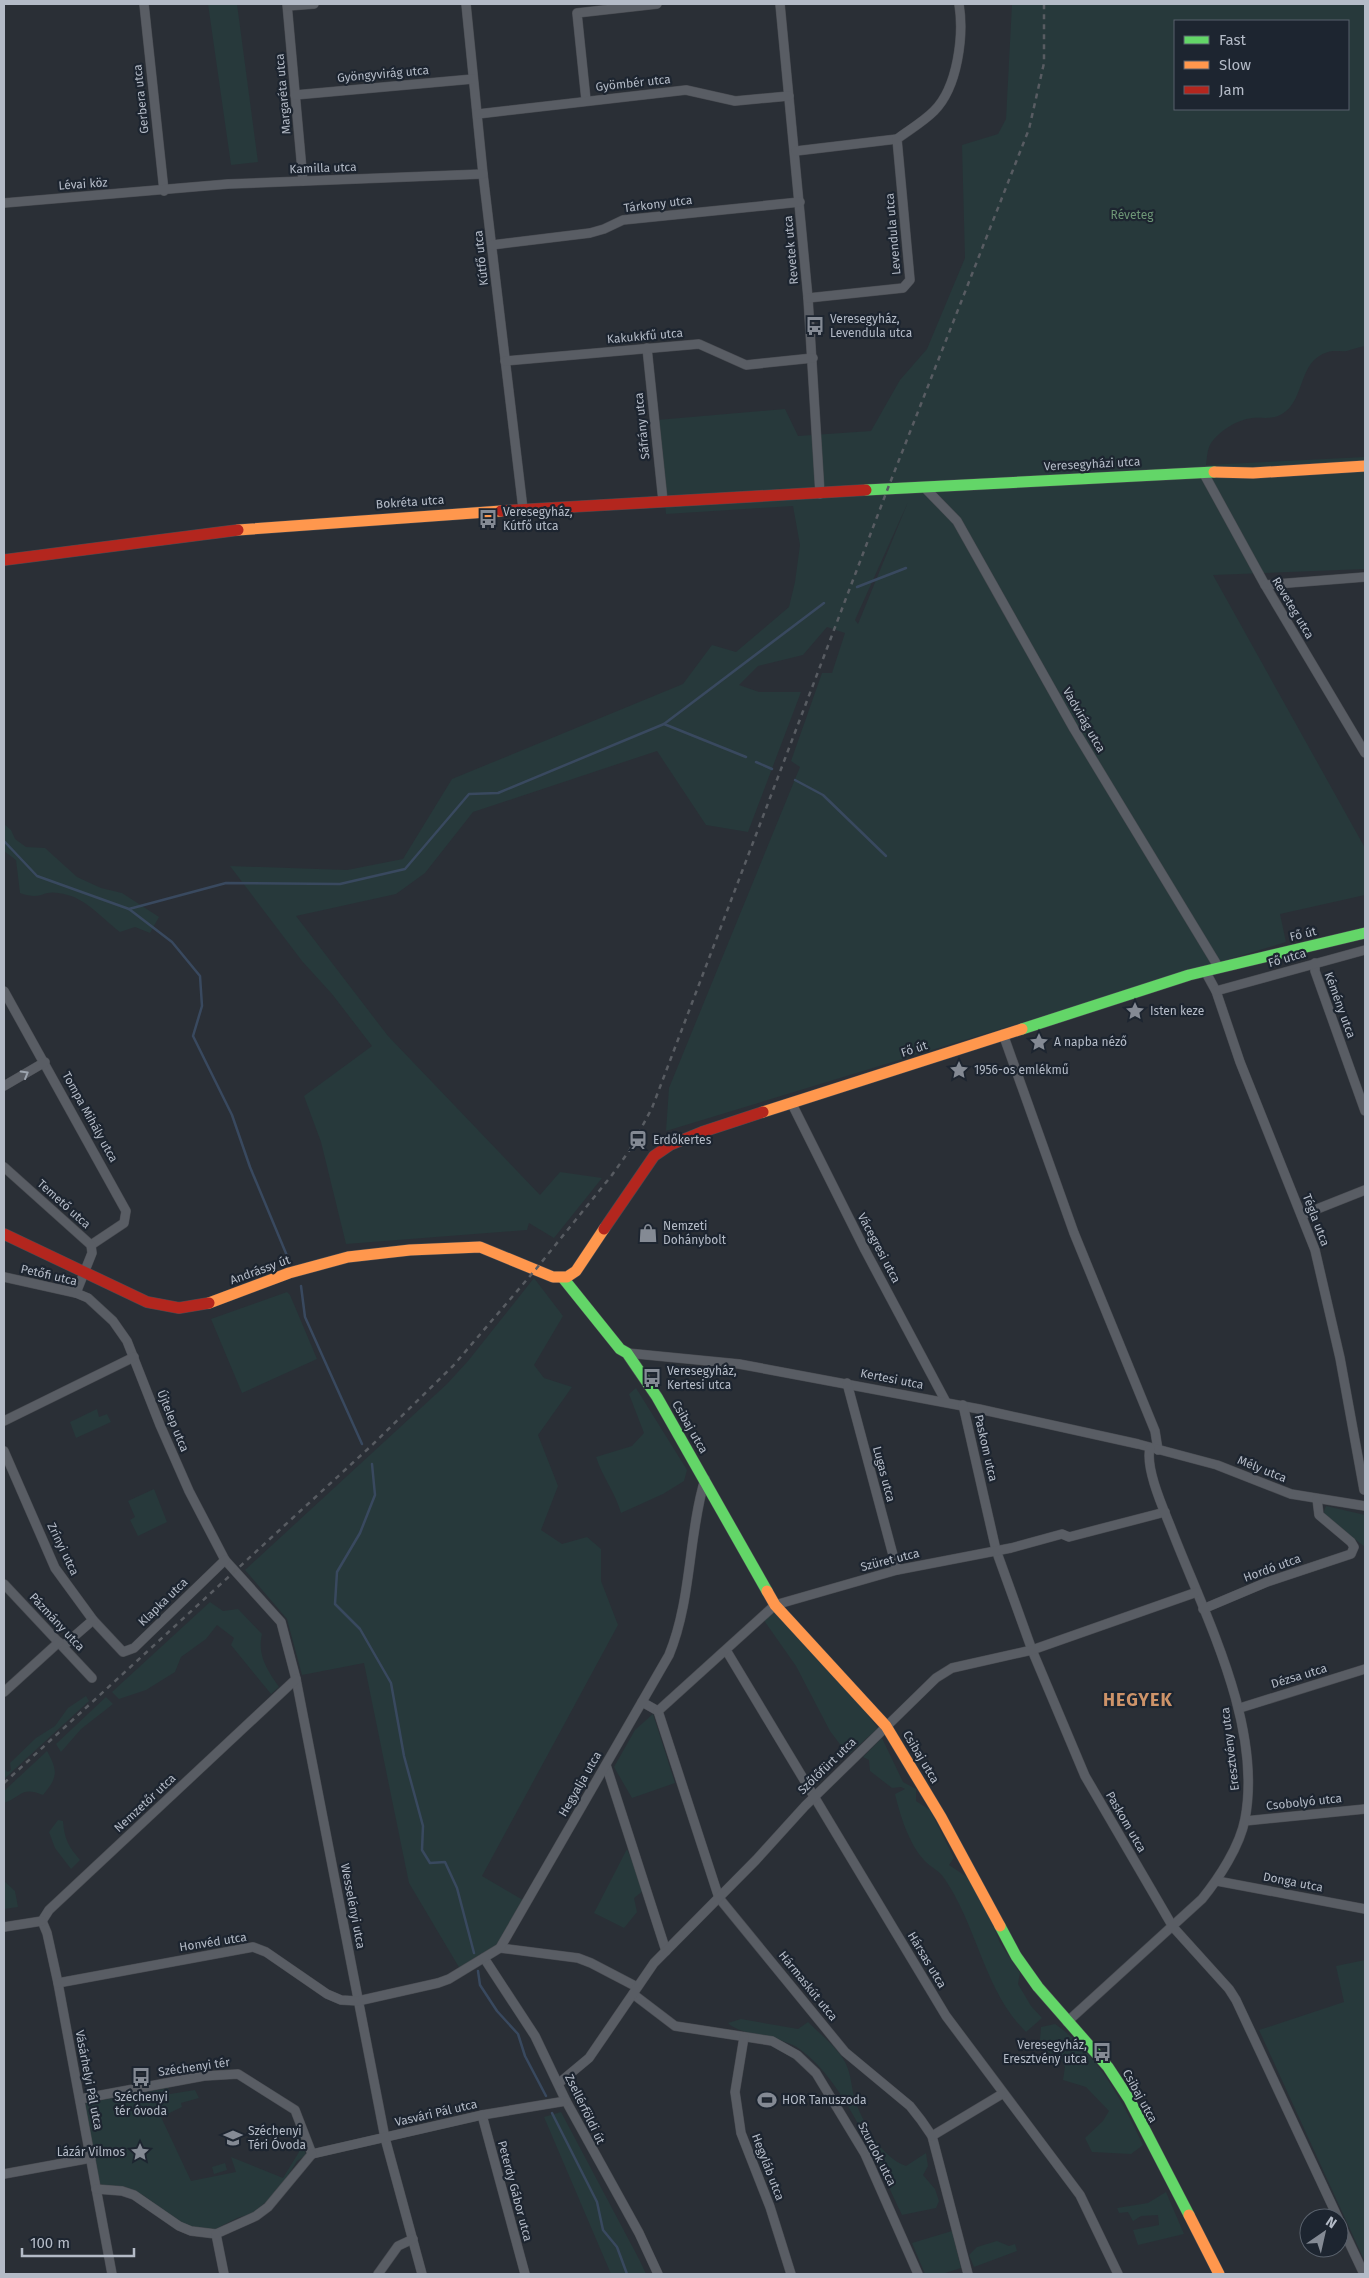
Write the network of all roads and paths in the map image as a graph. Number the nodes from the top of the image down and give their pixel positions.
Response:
1 (144, 4) edge
2 (314, 4) edge
3 (466, 4) edge
4 (657, 4) edge
5 (780, 4) edge
6 (959, 4) edge
7 (288, 5) edge
8 (473, 79) junction
9 (295, 95) junction
10 (789, 96) junction
11 (586, 100) junction
12 (478, 114) junction
13 (897, 139) junction
14 (796, 151) junction
15 (483, 174) junction
16 (303, 181) junction
17 (164, 191) junction
18 (800, 202) junction
19 (4, 203) edge
20 (492, 245) junction
21 (808, 298) junction
22 (647, 348) junction
23 (813, 358) junction
24 (504, 362) junction
25 (1365, 466) edge
26 (1203, 472) junction
27 (924, 487) junction
28 (820, 494) junction
29 (663, 502) junction
30 (523, 509) junction
31 (4, 560) edge
32 (1365, 577) edge
33 (1266, 585) junction
34 (1365, 754) edge
35 (1365, 933) edge
36 (1365, 950) edge
37 (1315, 963) junction
38 (1219, 968) junction
39 (1205, 970) junction
40 (4, 990) edge
41 (1216, 991) junction
42 (1002, 1034) junction
43 (45, 1062) junction
44 (4, 1086) edge
45 (792, 1104) junction
46 (1365, 1111) edge
47 (4, 1167) edge
48 (1365, 1190) edge
49 (1302, 1215) junction
50 (4, 1234) edge
51 (91, 1245) junction
52 (86, 1273) junction
53 (4, 1277) edge
54 (563, 1278) junction
55 (76, 1292) junction
56 (88, 1298) joint
57 (627, 1353) junction
58 (134, 1357) junction
59 (847, 1383) junction
60 (946, 1402) junction
61 (963, 1405) junction
62 (4, 1421) edge
63 (1154, 1449) junction
64 (4, 1451) edge
65 (1364, 1471) edge
66 (705, 1479) junction
67 (1364, 1490) dead end
68 (1317, 1499) junction
69 (1365, 1506) edge
70 (1165, 1512) junction
71 (996, 1550) junction
72 (225, 1560) junction
73 (896, 1570) junction
74 (4, 1584) edge
75 (1197, 1592) junction
76 (775, 1605) junction
77 (1204, 1609) junction
78 (94, 1620) junction
79 (61, 1644) junction
80 (116, 1647) joint
81 (726, 1650) junction
82 (1032, 1650) junction
83 (1365, 1669) edge
84 (92, 1678) dead end
85 (296, 1679) junction
86 (4, 1692) edge
87 (642, 1702) junction
88 (1240, 1708) junction
89 (658, 1711) junction
90 (886, 1726) junction
91 (606, 1765) junction
92 (814, 1796) junction
93 (1365, 1809) edge
94 (1245, 1821) junction
95 (1217, 1881) junction
96 (719, 1898) junction
97 (1365, 1908) edge
98 (42, 1921) junction
99 (4, 1927) edge
100 (1173, 1927) junction
101 (500, 1948) junction
102 (666, 1951) junction
103 (484, 1958) junction
104 (58, 1983) junction
105 (635, 1991) junction
106 (358, 2001) junction
107 (1067, 2022) junction
108 (744, 2037) junction
109 (559, 2083) junction
110 (1002, 2094) junction
111 (80, 2100) junction
112 (566, 2101) junction
113 (482, 2115) junction
114 (932, 2136) junction
115 (385, 2138) junction
116 (312, 2154) junction
117 (91, 2158) junction
118 (4, 2174) edge
119 (96, 2189) junction
120 (1333, 2208) edge
121 (216, 2234) junction
122 (413, 2239) junction
123 (1349, 2242) edge
124 (112, 2274) edge
125 (224, 2274) edge
126 (378, 2274) edge
127 (422, 2274) edge
128 (524, 2274) edge
129 (658, 2274) edge
130 (791, 2274) edge
131 (918, 2274) edge
132 (968, 2274) edge
133 (1118, 2274) edge
134 (1219, 2274) edge
135 (1364, 2274) edge

1 - 17 street, Gerbera utca
2 - 7 street
3 - 8 street, Kútfő utca
4 - 11 street
5 - 10 street, Revetek utca
6 - 13 street
7 - 9 street, Margaréta utca
8 - 9 street, Gyöngyvirág utca
8 - 12 street, Kútfő utca
9 - 16 street, Margaréta utca
10 - 11 street, Gyömbér utca
10 - 14 street, Revetek utca
11 - 12 street, Gyömbér utca
12 - 15 street, Kútfő utca
13 - 14 street
13 - 21 street, Levendula utca
14 - 18 street, Revetek utca
15 - 16 street, Kamilla utca
15 - 20 street, Kútfő utca
16 - 17 street, Kamilla utca
17 - 19 street, Lévai köz
18 - 20 street, Tárkony utca
18 - 21 street, Revetek utca
20 - 24 street, Kútfő utca
21 - 23 street, Revetek utca
22 - 23 street, Kakukkfű utca
22 - 24 street, Kakukkfű utca
22 - 29 street, Sáfrány utca
23 - 28 street, Revetek utca
24 - 30 street, Kútfő utca
25 - 26 street, Veresegyházi utca
26 - 27 street, Veresegyházi utca
26 - 33 street, Reveteg utca
27 - 28 street, Veresegyházi utca
27 - 38 street, Vadvirág utca
28 - 29 street, Bokréta utca
29 - 30 street, Bokréta utca
30 - 31 street, Bokréta utca
32 - 33 street
33 - 34 street, Reveteg utca
35 - 38 street, Fő út
36 - 37 street, Fő utca
37 - 41 street, Fő utca
37 - 46 street, Kémény utca
38 - 39 street, Fő út
39 - 41 street, Tégla utca
39 - 42 street, Fő út
40 - 43 street, Tompa Mihály utca
41 - 49 street, Tégla utca
42 - 45 street, Fő út
42 - 63 street
44 -> 43 street
43 - 51 street, Tompa Mihály utca
45 - 54 street, Fő út
45 - 60 street, Vácegresi utca
47 - 51 street, Temető utca
48 - 49 street
49 - 65 street, Tégla utca
50 - 52 street, Andrássy út
51 - 52 street, Temető utca
52 - 54 street, Andrássy út
52 - 55 street, Temető utca
53 - 55 street, Petőfi utca
54 - 57 street, Csibaj utca
55 - 56 street, Petőfi utca
56 - 58 street, Újtelep utca
57 - 59 street, Kertesi utca
57 - 66 street, Csibaj utca
58 - 62 street
58 - 72 street, Újtelep utca
59 - 60 street, Kertesi utca
59 - 73 street, Lugas utca
60 - 61 street, Kertesi utca
61 - 63 street, Kertesi utca
61 - 71 street, Paskom utca
63 - 68 street, Mély utca
63 - 70 street, Eresztvény utca
64 - 78 street, Zrínyi utca
65 - 67 street, Tégla utca
66 - 76 street, Csibaj utca
66 - 87 street, Hegyalja utca
68 - 69 street, Mély utca
68 - 77 street, Hordó utca
70 - 71 street, Szüret utca
70 - 75 street, Eresztvény utca
71 - 73 street, Szüret utca
71 - 82 street, Paskom utca
72 - 80 street, Klapka utca
72 - 85 street, Wesselényi utca
73 - 76 street, Szüret utca
74 - 79 street, Pázmány utca
75 - 77 street, Eresztvény utca
75 - 82 street, Szőlőfürt utca
76 - 81 street, Szüret utca
76 - 90 street, Csibaj utca
77 - 88 street, Eresztvény utca
78 - 79 street
78 - 80 street, Zrínyi utca
79 - 84 street, Pázmány utca
79 - 86 street
81 - 89 street, Szüret utca
81 - 92 street, Hársas utca
82 - 90 street, Szőlőfürt utca
82 - 100 street, Paskom utca
83 - 88 street, Dézsa utca
85 - 98 street, Nemzetőr utca
85 - 106 street, Wesselényi utca
87 - 89 street
87 - 91 street, Hegyalja utca
88 - 94 street, Eresztvény utca
89 - 96 street, Hármaskút utca
90 - 92 street, Szőlőfürt utca
90 - 107 street, Csibaj utca
91 - 101 street, Hegyalja utca
91 - 102 street
92 - 96 street, Szőlőfürt utca
92 - 110 street, Hársas utca
93 - 94 street, Csobolyó utca
94 - 95 street, Eresztvény utca
95 - 97 street, Donga utca
95 - 100 street, Eresztvény utca
96 - 102 street, Szőlőfürt utca
96 - 114 street, Hármaskút utca
98 - 99 street
98 - 104 street, Vásárhelyi Pál utca
100 - 107 street, Eresztvény utca
100 - 120 street, Paskom utca
101 - 103 street, Hegyalja utca
101 - 105 street, Szurdok utca
102 - 105 street, Szőlőfürt utca
103 - 106 street, Hegyalja utca
103 - 109 street, Zsellérföldi út
104 - 106 street, Honvéd utca
104 - 111 street, Vásárhelyi Pál utca
105 - 108 street, Szurdok utca
105 - 109 street, Szőlőfürt utca
106 - 115 street, Wesselényi utca
107 - 134 street, Csibaj utca
108 - 130 street, Hegyláb utca
108 - 131 street, Szurdok utca
109 - 112 street, Zsellérföldi út
110 - 114 street
110 - 133 street, Hársas utca
111 - 116 street, Széchenyi tér
111 - 117 street, Vásárhelyi Pál utca
112 - 113 street, Vasvári Pál utca
112 - 129 street, Zsellérföldi út
113 - 115 street, Vasvári Pál utca
113 - 128 street, Peterdy Gábor utca
114 - 132 street, Hármaskút utca
115 - 116 street, Vasvári Pál utca
115 - 122 street, Wesselényi utca
116 - 121 street
117 - 118 street
117 - 119 street, Vásárhelyi Pál utca
119 - 121 street
119 - 124 street, Vásárhelyi Pál utca
121 - 125 street
122 - 126 street
122 - 127 street, Wesselényi utca
123 - 135 street, Paskom utca

